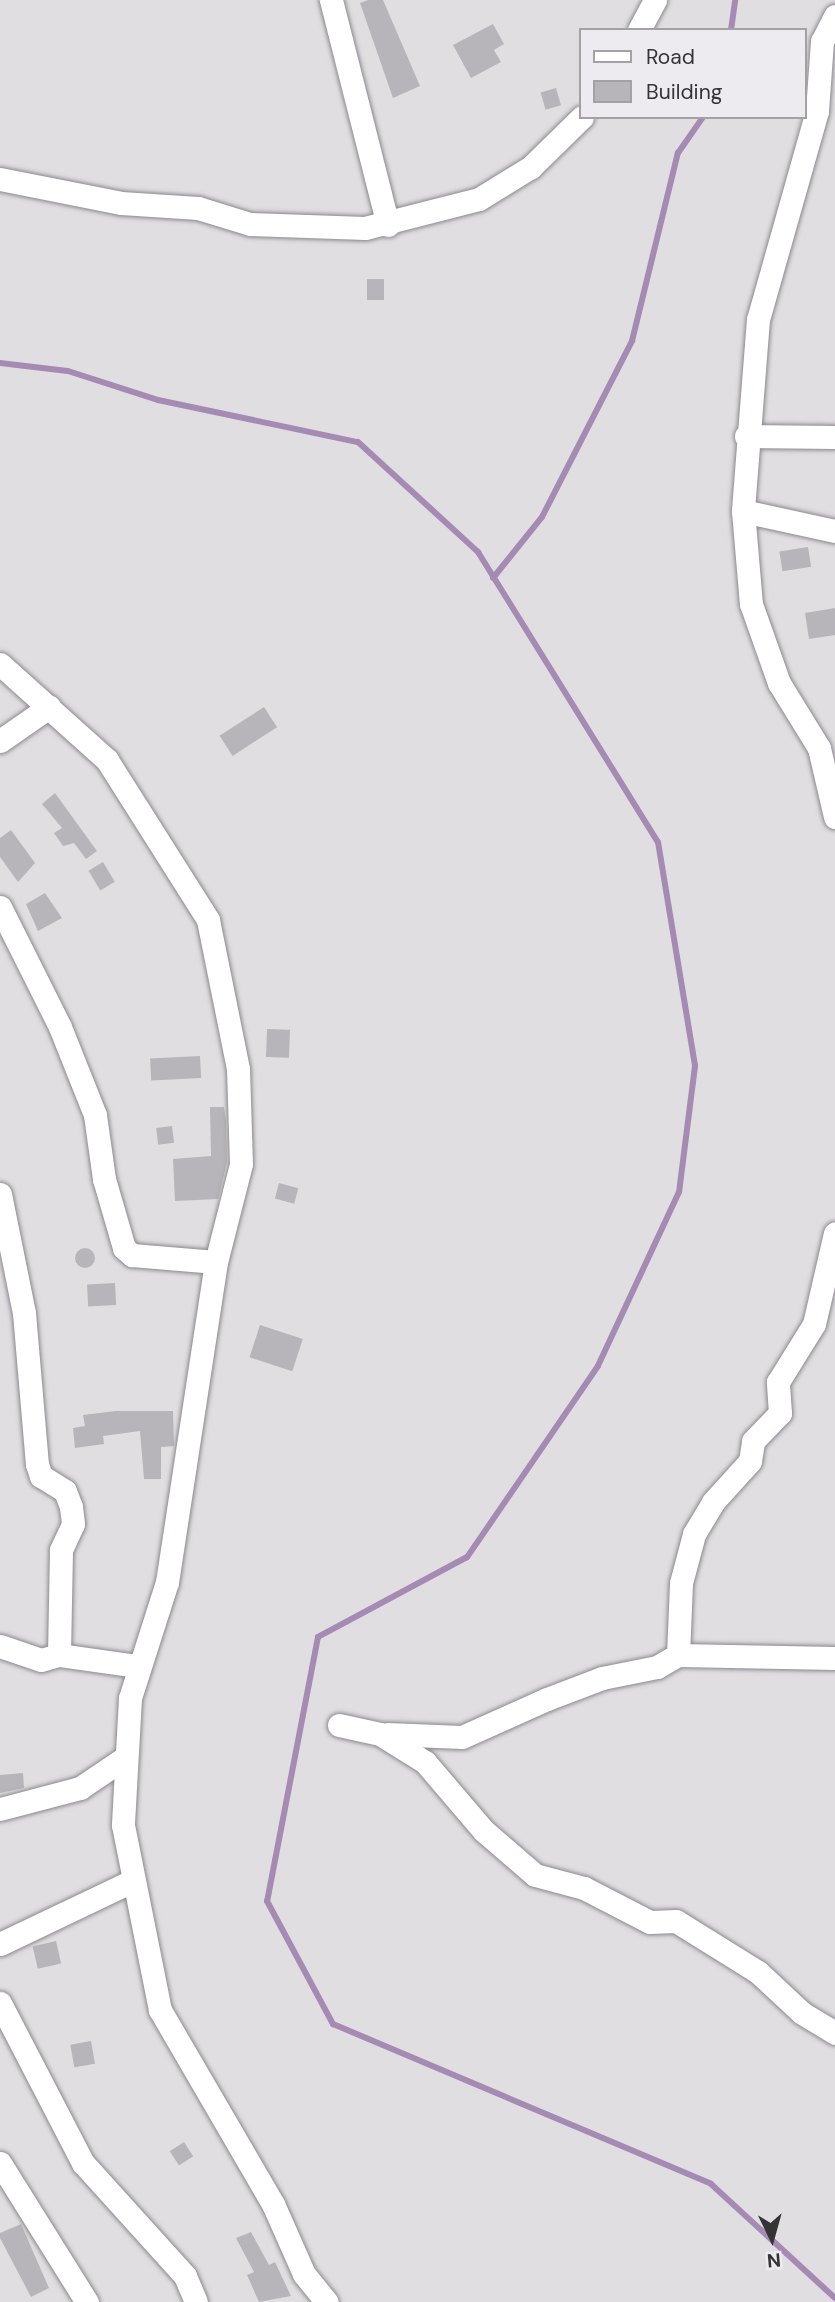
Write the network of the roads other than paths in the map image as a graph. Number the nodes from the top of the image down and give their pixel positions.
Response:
1 (331, 0) edge
2 (656, 0) edge
3 (835, 16) edge
4 (640, 28) edge
5 (580, 119) edge
6 (0, 179) edge
7 (388, 225) junction
8 (746, 436) junction
9 (835, 437) edge
10 (743, 511) junction
11 (835, 531) edge
12 (0, 664) edge
13 (49, 707) junction
14 (0, 741) edge
15 (835, 817) edge
16 (0, 907) edge
17 (0, 1194) edge
18 (835, 1233) edge
19 (216, 1262) junction
20 (0, 1646) edge
21 (59, 1655) junction
22 (678, 1655) junction
23 (835, 1658) edge
24 (137, 1666) junction
25 (339, 1725) dead end
26 (380, 1734) junction
27 (126, 1757) junction
28 (0, 1809) edge
29 (132, 1881) junction
30 (0, 1944) edge
31 (0, 2003) edge
32 (835, 2033) edge
33 (0, 2164) edge
34 (87, 2302) edge
35 (196, 2302) edge
36 (327, 2302) edge

1 - 7 street
2 - 4 street
3 - 8 street
5 - 7 street
6 - 7 street
8 - 9 street
8 - 10 street
10 - 11 street
10 - 15 street
12 - 13 street
13 - 14 street
13 - 19 street
16 - 19 street
17 - 21 street
18 - 22 street
19 - 24 street
20 - 21 street
21 - 24 street
22 - 23 street
22 - 26 street
24 - 27 street
25 - 26 street
26 - 32 street
27 - 28 street
27 - 29 street
29 - 30 street
29 - 36 street
31 - 35 street
33 - 34 street

